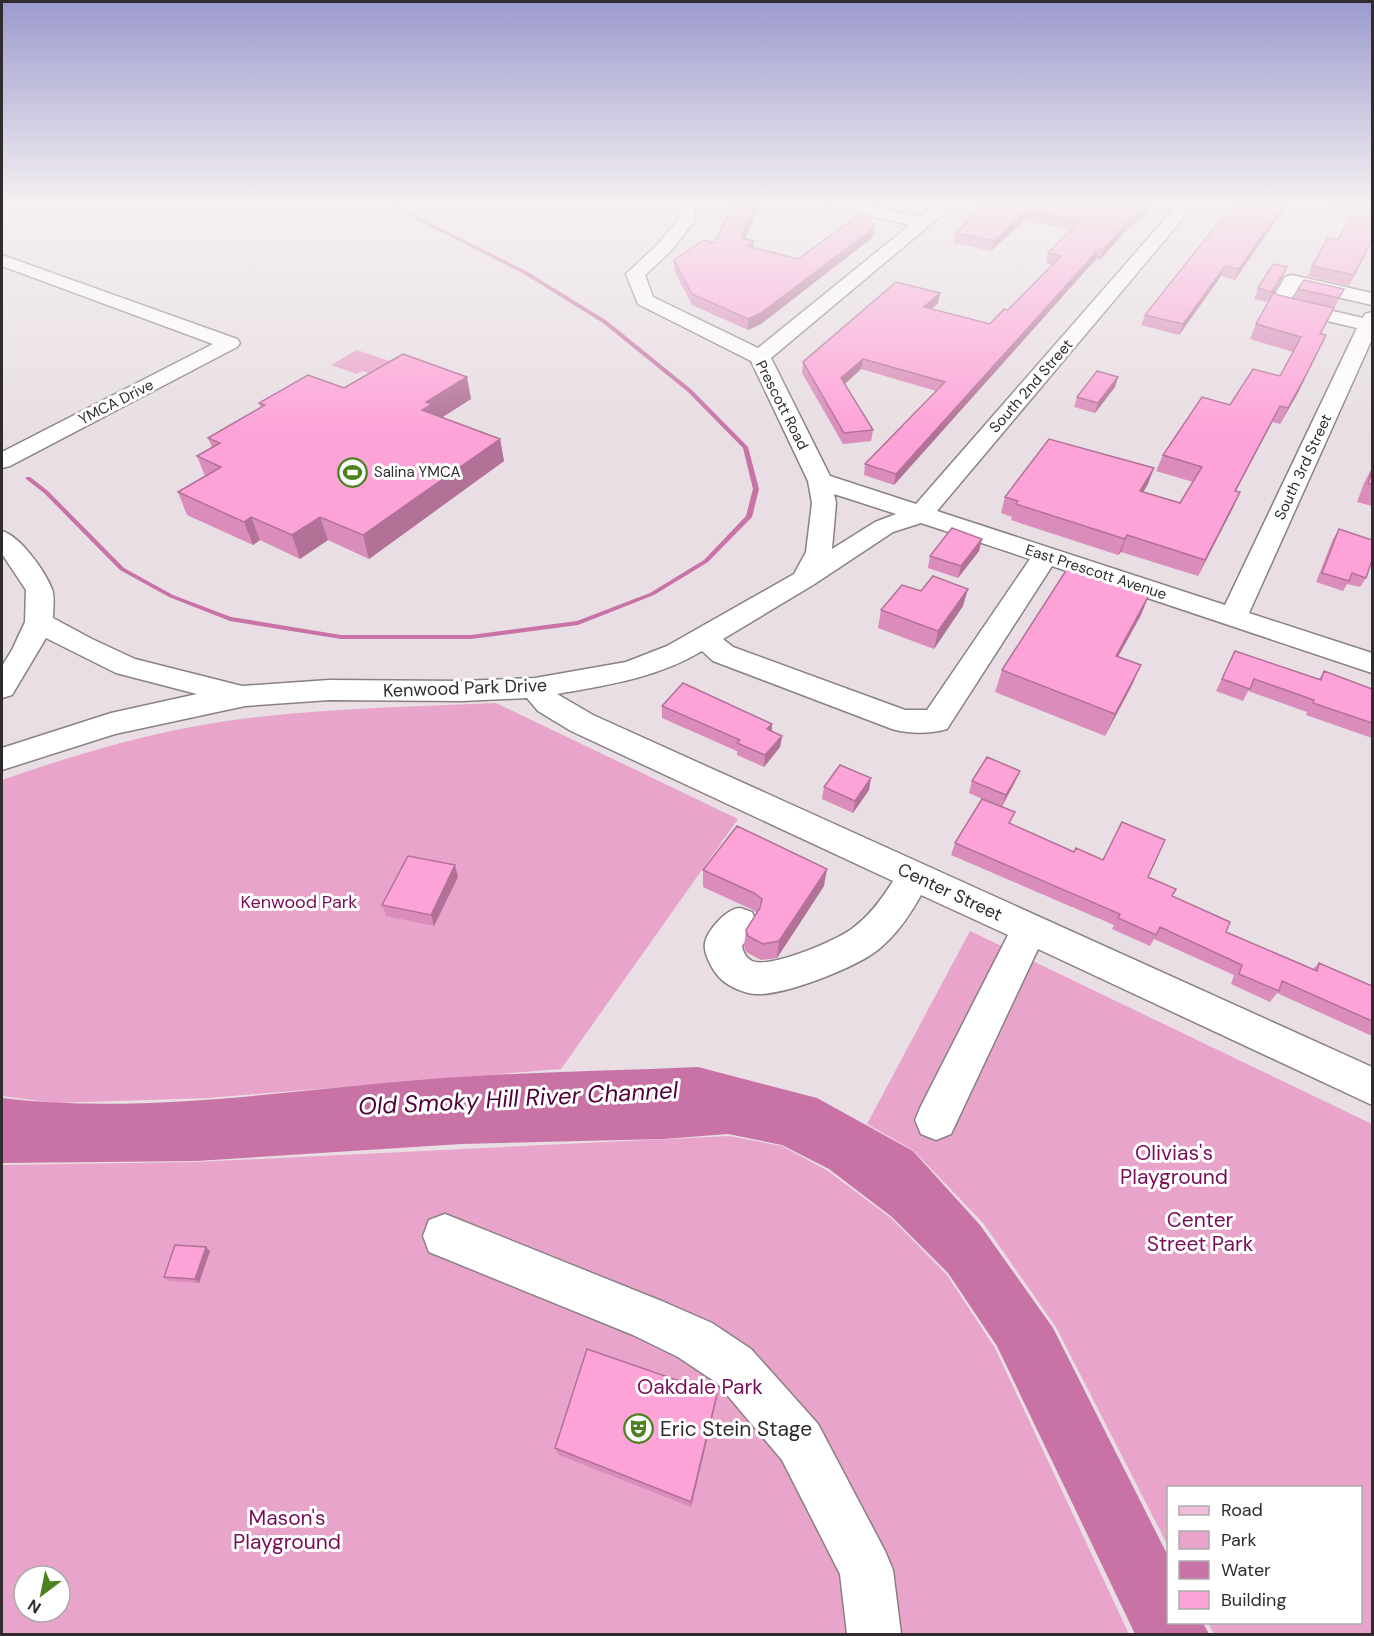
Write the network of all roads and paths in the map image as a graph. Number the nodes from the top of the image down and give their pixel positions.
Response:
1 (55, 279) edge
2 (637, 279) edge
3 (854, 279) edge
4 (1122, 279) edge
5 (1372, 299) edge
6 (1371, 321) edge
7 (760, 357) junction
8 (2, 461) edge
9 (820, 481) junction
10 (921, 514) junction
11 (2, 539) edge
12 (1046, 555) junction
13 (804, 579) junction
14 (1233, 617) junction
15 (39, 622) junction
16 (704, 638) junction
17 (1372, 663) edge
18 (2, 688) edge
19 (535, 688) junction
20 (244, 696) junction
21 (2, 759) edge
22 (914, 876) junction
23 (739, 923) dead end
24 (1030, 928) junction
25 (1372, 1086) edge
26 (936, 1120) dead end
27 (445, 1236) dead end
28 (874, 1635) edge

1 - 8 street, YMCA Drive
2 - 7 street, Prescott Road
3 - 7 street
4 - 10 street, South 2nd Street
5 - 6 street
6 - 14 street, South 3rd Street
7 - 9 street, Prescott Road
9 - 10 street, East Prescott Avenue
9 - 13 street
10 - 12 street, East Prescott Avenue
10 - 13 street, Kenwood Park Drive
11 - 15 street
12 - 14 street, East Prescott Avenue
12 - 16 street
13 - 16 street, Kenwood Park Drive
14 - 17 street, East Prescott Avenue
15 - 18 street
15 - 20 street
16 - 19 street, Kenwood Park Drive
19 - 20 street, Kenwood Park Drive
19 - 22 street, Center Street
20 - 21 street
22 - 23 street
22 - 24 street, Center Street
24 - 25 street, Center Street
24 - 26 street
27 - 28 street

